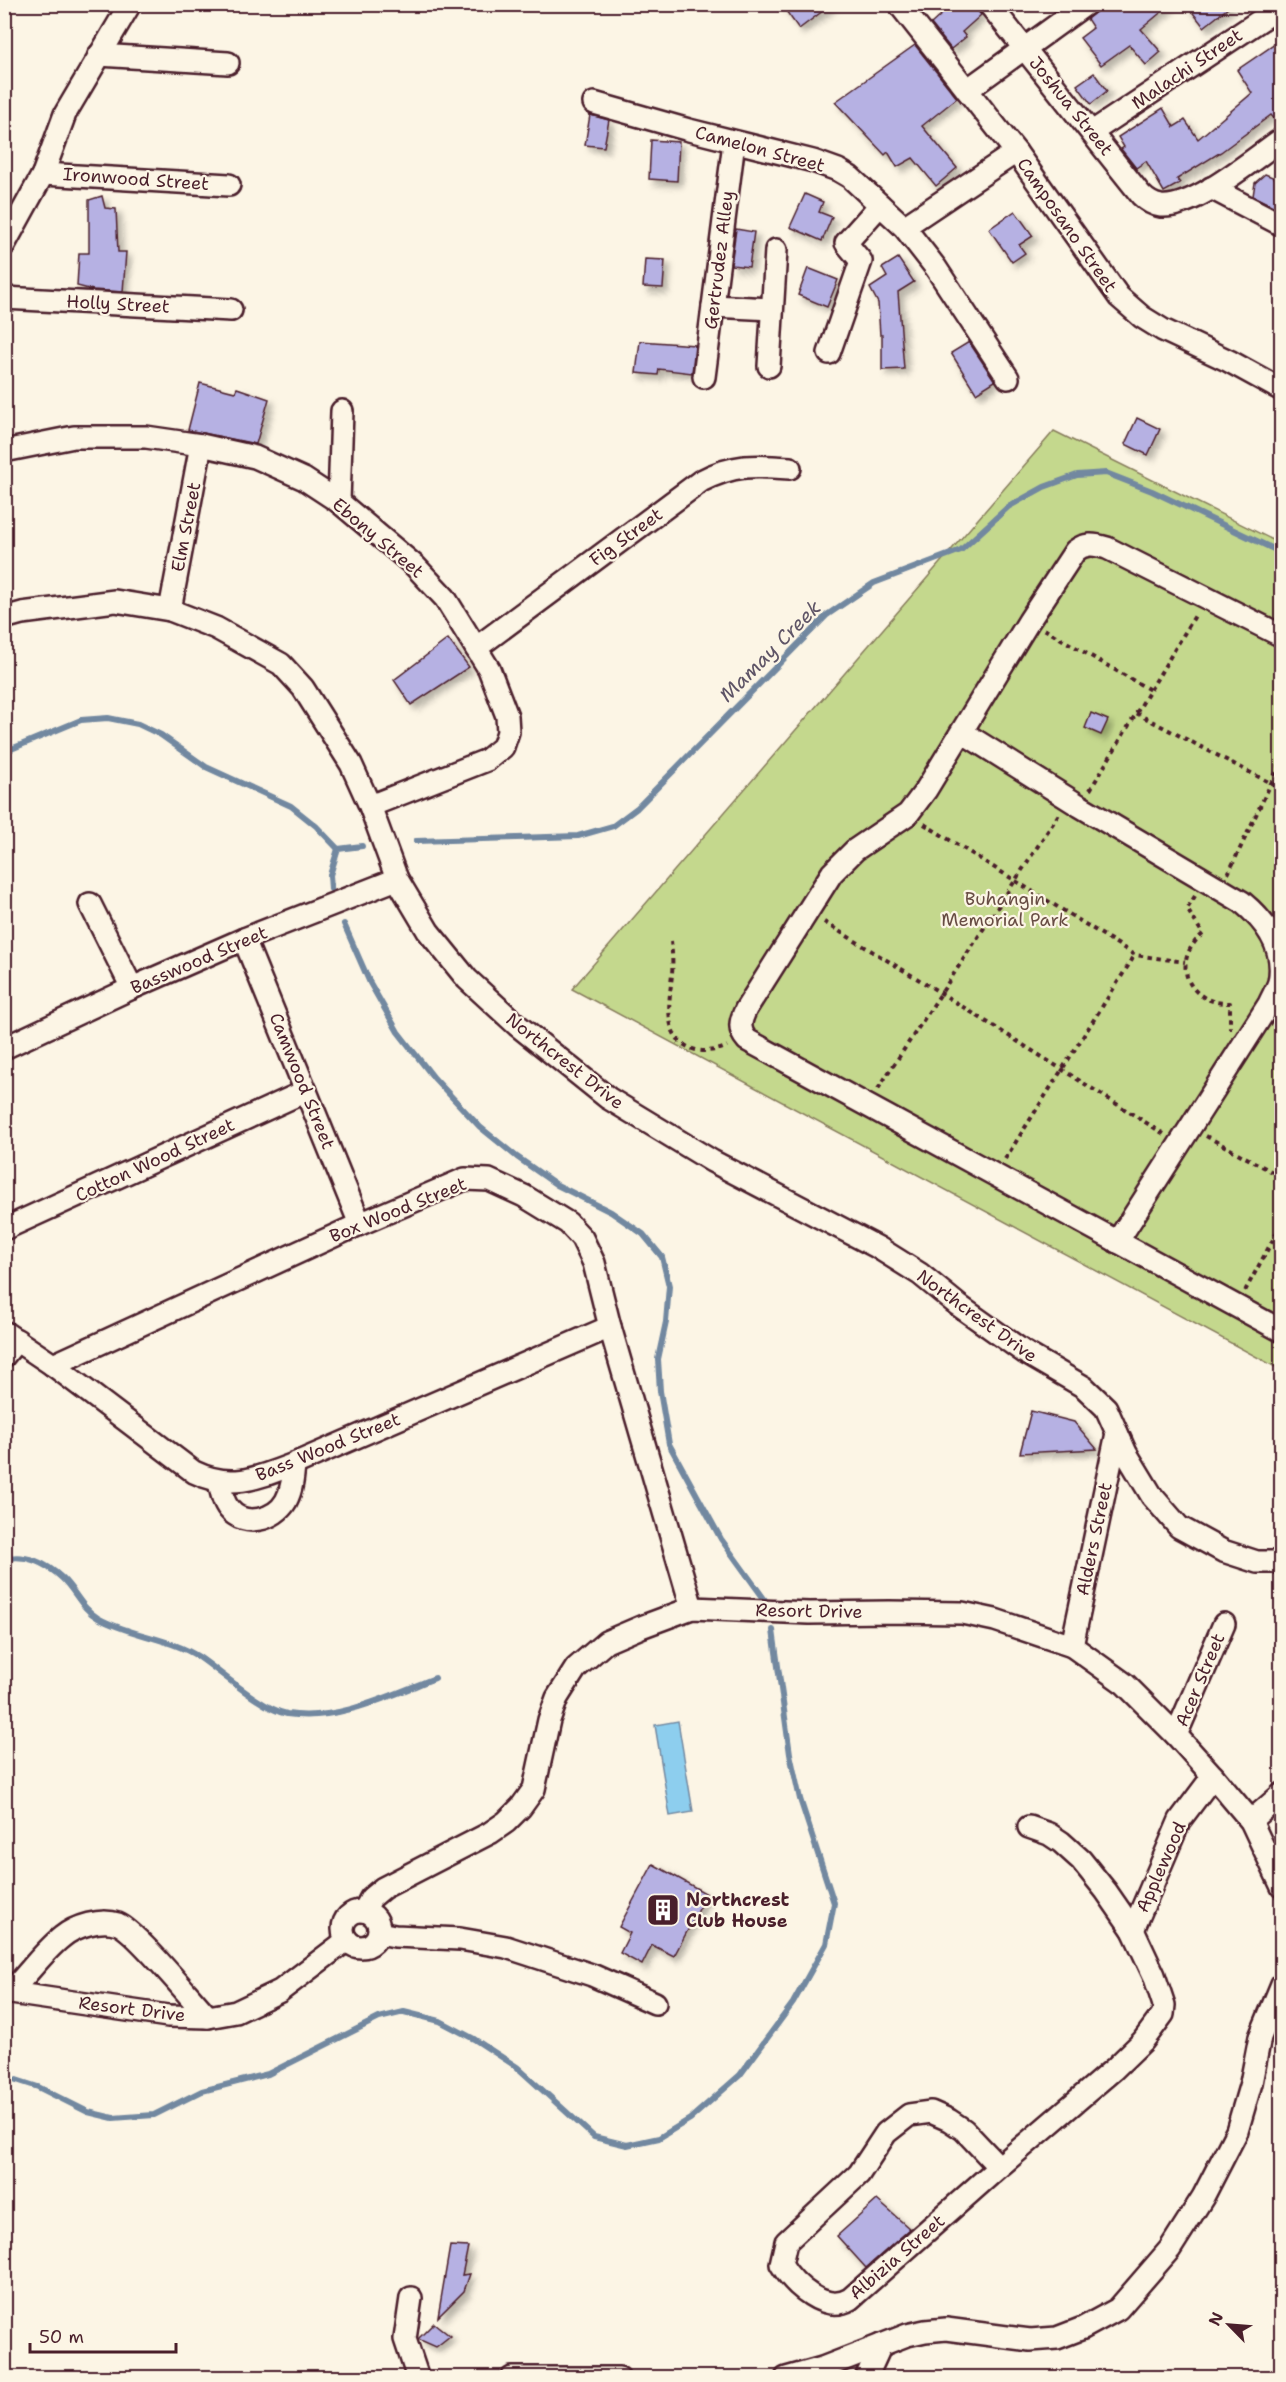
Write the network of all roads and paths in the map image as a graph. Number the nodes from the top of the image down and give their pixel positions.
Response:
1 (130, 4) edge
2 (899, 4) edge
3 (989, 4) edge
4 (1086, 4) edge
5 (1281, 6) edge
6 (1025, 49) junction
7 (99, 55) junction
8 (228, 63) dead end
9 (967, 90) junction
10 (594, 103) dead end
11 (1092, 132) junction
12 (1281, 138) edge
13 (734, 142) junction
14 (1016, 152) junction
15 (43, 174) junction
16 (229, 185) dead end
17 (1211, 188) junction
18 (880, 205) junction
19 (1281, 225) edge
20 (904, 227) junction
21 (4, 245) edge
22 (776, 250) dead end
23 (4, 298) edge
24 (713, 306) junction
25 (772, 309) junction
26 (231, 310) dead end
27 (829, 353) dead end
28 (769, 366) dead end
29 (704, 377) dead end
30 (1008, 378) dead end
31 (1281, 390) edge
32 (342, 411) dead end
33 (201, 445) junction
34 (4, 452) edge
35 (790, 468) dead end
36 (339, 502) junction
37 (1206, 598) junction
38 (170, 610) junction
39 (4, 618) edge
40 (1029, 621) junction
41 (1281, 636) edge
42 (476, 648) junction
43 (1150, 690) junction
44 (1136, 713) junction
45 (962, 732) junction
46 (1281, 760) edge
47 (1271, 783) junction
48 (1281, 789) edge
49 (1075, 802) junction
50 (370, 806) junction
51 (908, 814) junction
52 (397, 879) junction
53 (1015, 880) junction
54 (1212, 884) junction
55 (90, 904) dead end
56 (807, 912) junction
57 (244, 939) junction
58 (671, 941) dead end
59 (1135, 955) junction
60 (1185, 962) junction
61 (1281, 973) edge
62 (132, 988) junction
63 (941, 993) junction
64 (1230, 1002) dead end
65 (742, 1035) junction
66 (4, 1048) edge
67 (1062, 1069) junction
68 (306, 1090) junction
69 (867, 1105) junction
70 (1185, 1136) junction
71 (995, 1175) junction
72 (1281, 1177) edge
73 (1281, 1223) edge
74 (360, 1224) junction
75 (4, 1229) edge
76 (1117, 1242) junction
77 (1236, 1307) junction
78 (610, 1328) junction
79 (1281, 1331) edge
80 (9, 1342) edge
81 (53, 1365) junction
82 (1117, 1433) junction
83 (294, 1464) junction
84 (219, 1482) junction
85 (1281, 1562) edge
86 (692, 1608) junction
87 (1224, 1624) dead end
88 (1072, 1646) junction
89 (1176, 1735) junction
90 (1213, 1776) junction
91 (1281, 1794) edge
92 (1251, 1821) junction
93 (1029, 1827) dead end
94 (1281, 1887) edge
95 (364, 1911) junction
96 (1133, 1930) junction
97 (379, 1933) junction
98 (347, 1940) junction
99 (1280, 1990) edge
100 (8, 1991) edge
101 (655, 2003) dead end
102 (208, 2017) junction
103 (999, 2167) junction
104 (411, 2298) dead end
105 (881, 2345) junction
106 (824, 2373) edge
107 (418, 2378) edge
108 (512, 2378) edge
109 (619, 2378) edge
110 (786, 2378) edge
111 (866, 2378) edge

1 - 7 street
2 - 9 street, Camposano Street
3 - 6 street, Joshua Street
4 - 6 street
5 - 11 street, Malachi Street
6 - 9 street
6 - 11 street, Joshua Street
7 - 8 street
7 - 15 street
9 - 14 street, Camposano Street
10 - 13 street, Camelon Street
11 - 17 street, Joshua Street
12 - 17 street
13 - 18 street, Camelon Street
13 - 24 street, Gertrudez Alley
14 - 20 street
14 - 31 street, Camposano Street
15 - 16 street, Ironwood Street
15 - 21 street
17 - 19 street
18 - 20 street, Camelon Street
18 - 27 street
20 - 30 street, Camelon Street
22 - 25 street
23 - 26 street, Holly Street
24 - 25 street
24 - 29 street, Gertrudez Alley
25 - 28 street
32 - 36 street
33 - 34 street, Ebony Street
33 - 36 street, Ebony Street
33 - 38 street, Elm Street
35 - 42 street, Fig Street
36 - 42 street, Ebony Street
37 - 40 street
37 - 41 street
37 - 43 path
38 - 39 street, Northcrest Drive
38 - 50 street, Northcrest Drive
40 - 43 path
40 - 45 street
42 - 50 street, Ebony Street
43 - 44 path
44 - 47 path
44 - 49 path
45 - 49 street
45 - 51 street
46 - 47 path
47 - 48 path
47 - 54 path
49 - 53 path
49 - 54 street
50 - 52 street, Northcrest Drive
51 - 53 path
51 - 56 street
52 - 57 street, Basswood Street
52 - 82 street, Northcrest Drive
53 - 59 path
53 - 63 path
54 - 60 path
54 - 61 street
55 - 62 street
56 - 63 path
56 - 65 street
57 - 62 street, Basswood Street
57 - 68 street, Camwood Street
58 - 65 path
59 - 60 path
59 - 67 path
60 - 64 path
61 - 70 street
62 - 66 street, Basswood Street
63 - 67 path
63 - 69 path
65 - 69 street
67 - 70 path
67 - 71 path
68 - 74 street, Camwood Street
68 - 75 street, Cotton Wood Street
69 - 71 street
70 - 72 path
70 - 76 street
71 - 76 street
73 - 77 path
74 - 78 street, Box Wood Street
74 - 81 street, Box Wood Street
76 - 77 street
77 - 79 street
78 - 83 street, Bass Wood Street
78 - 86 street, Box Wood Street
80 - 81 street, Bass Wood Street
81 - 84 street, Bass Wood Street
82 - 85 street, Northcrest Drive
82 - 88 street, Alders Street
83 - 84 street, Bass Wood Street
83 - 84 street
86 - 88 street, Resort Drive
86 - 95 street, Resort Drive
87 - 89 street, Acer Street
88 - 89 street, Resort Drive
89 - 90 street, Resort Drive
90 - 92 street, Resort Drive
90 - 96 street, Applewood
91 - 92 street
92 - 94 street, Resort Drive
93 - 96 street, Albizia Street
95 - 97 street
95 - 98 street
96 - 103 street, Albizia Street
97 - 98 street
97 - 101 street
98 - 102 street, Resort Drive
99 - 105 street
100 - 102 street, Resort Drive
100 - 102 street
103 - 103 street, Albizia Street
104 - 107 street
105 - 106 street
105 - 111 street
106 - 110 street
108 - 109 street

